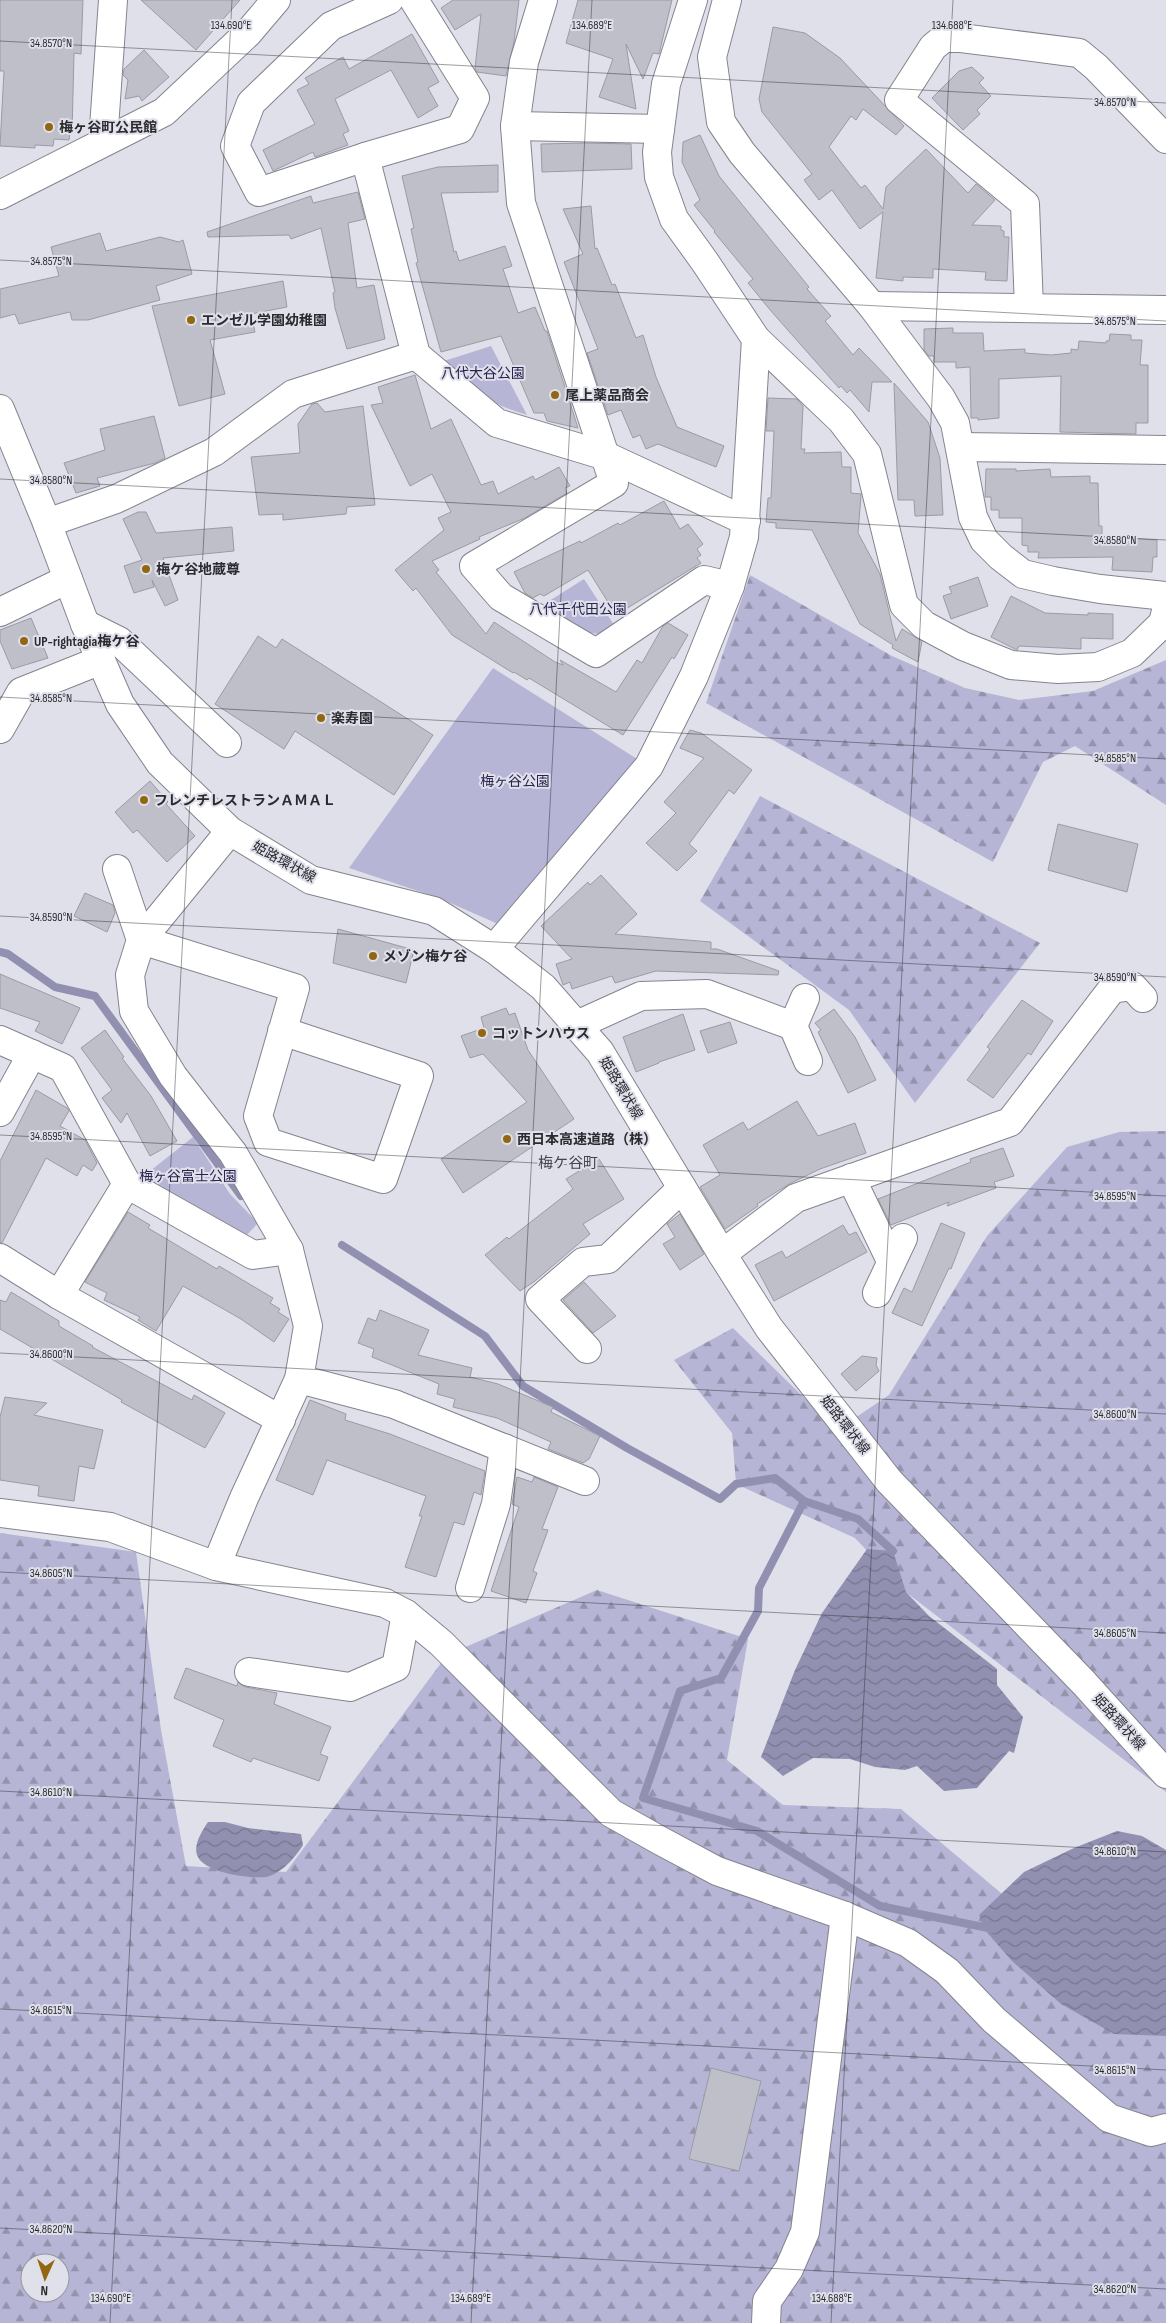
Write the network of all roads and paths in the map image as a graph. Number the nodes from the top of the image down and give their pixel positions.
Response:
1 (113, 0) edge
2 (276, 0) edge
3 (389, 0) edge
4 (414, 0) edge
5 (543, 0) edge
6 (693, 0) edge
7 (727, 0) edge
8 (515, 126) junction
9 (660, 128) junction
10 (1166, 139) edge
11 (103, 142) junction
12 (365, 157) junction
13 (0, 195) edge
14 (872, 306) junction
15 (1029, 308) junction
16 (1166, 310) edge
17 (756, 339) junction
18 (416, 354) junction
19 (0, 409) edge
20 (960, 447) junction
21 (1166, 450) edge
22 (606, 456) junction
23 (746, 520) junction
24 (47, 523) junction
25 (68, 578) junction
26 (730, 586) junction
27 (1166, 596) edge
28 (0, 612) edge
29 (1165, 619) edge
30 (85, 624) junction
31 (101, 660) junction
32 (0, 730) edge
33 (227, 743) dead end
34 (230, 831) junction
35 (117, 869) dead end
36 (141, 940) junction
37 (494, 949) junction
38 (805, 998) dead end
39 (1143, 998) dead end
40 (576, 1025) junction
41 (793, 1026) junction
42 (282, 1031) dead end
43 (0, 1040) edge
44 (32, 1054) junction
45 (808, 1061) dead end
46 (0, 1112) edge
47 (852, 1178) junction
48 (127, 1184) junction
49 (682, 1188) junction
50 (289, 1250) junction
51 (722, 1254) junction
52 (0, 1258) edge
53 (877, 1293) dead end
54 (59, 1295) junction
55 (587, 1349) dead end
56 (299, 1379) junction
57 (281, 1420) junction
58 (504, 1448) junction
59 (586, 1481) dead end
60 (0, 1513) edge
61 (216, 1566) junction
62 (470, 1588) dead end
63 (406, 1614) junction
64 (249, 1672) dead end
65 (1166, 1774) edge
66 (845, 1916) junction
67 (1166, 2128) edge
68 (766, 2323) edge

1 - 11 street
2 - 11 street
3 - 12 street
4 - 12 street
5 - 8 street
6 - 9 street
7 - 14 street
8 - 9 street
8 - 22 street
9 - 17 street
10 - 15 street
11 - 13 street
12 - 18 street
14 - 15 street
14 - 20 street
15 - 16 street
17 - 23 street
17 - 29 street
18 - 22 street
18 - 24 street
19 - 24 street, 姫路環状線
20 - 21 street
20 - 27 street
22 - 23 street
22 - 26 street
23 - 26 street
24 - 25 street, 姫路環状線
25 - 28 street
25 - 30 street, 姫路環状線
26 - 37 street
30 - 31 street, 姫路環状線
30 - 33 street
31 - 32 street
31 - 34 street, 姫路環状線
34 - 36 street
34 - 37 street, 姫路環状線
35 - 36 street
36 - 42 street
36 - 50 street
37 - 40 street, 姫路環状線
38 - 41 street
39 - 47 street
40 - 41 street
40 - 49 street, 姫路環状線
41 - 45 street
43 - 44 street
44 - 46 street
44 - 48 street
47 - 51 street
47 - 53 street
48 - 50 street
48 - 54 street
49 - 51 street, 姫路環状線
49 - 55 street
50 - 56 street
51 - 65 street, 姫路環状線
52 - 54 street
54 - 57 street
56 - 57 street
56 - 58 street
57 - 61 street
58 - 59 street
58 - 62 street
60 - 61 street
61 - 63 street
63 - 64 street
63 - 66 street
66 - 67 street
66 - 68 street

